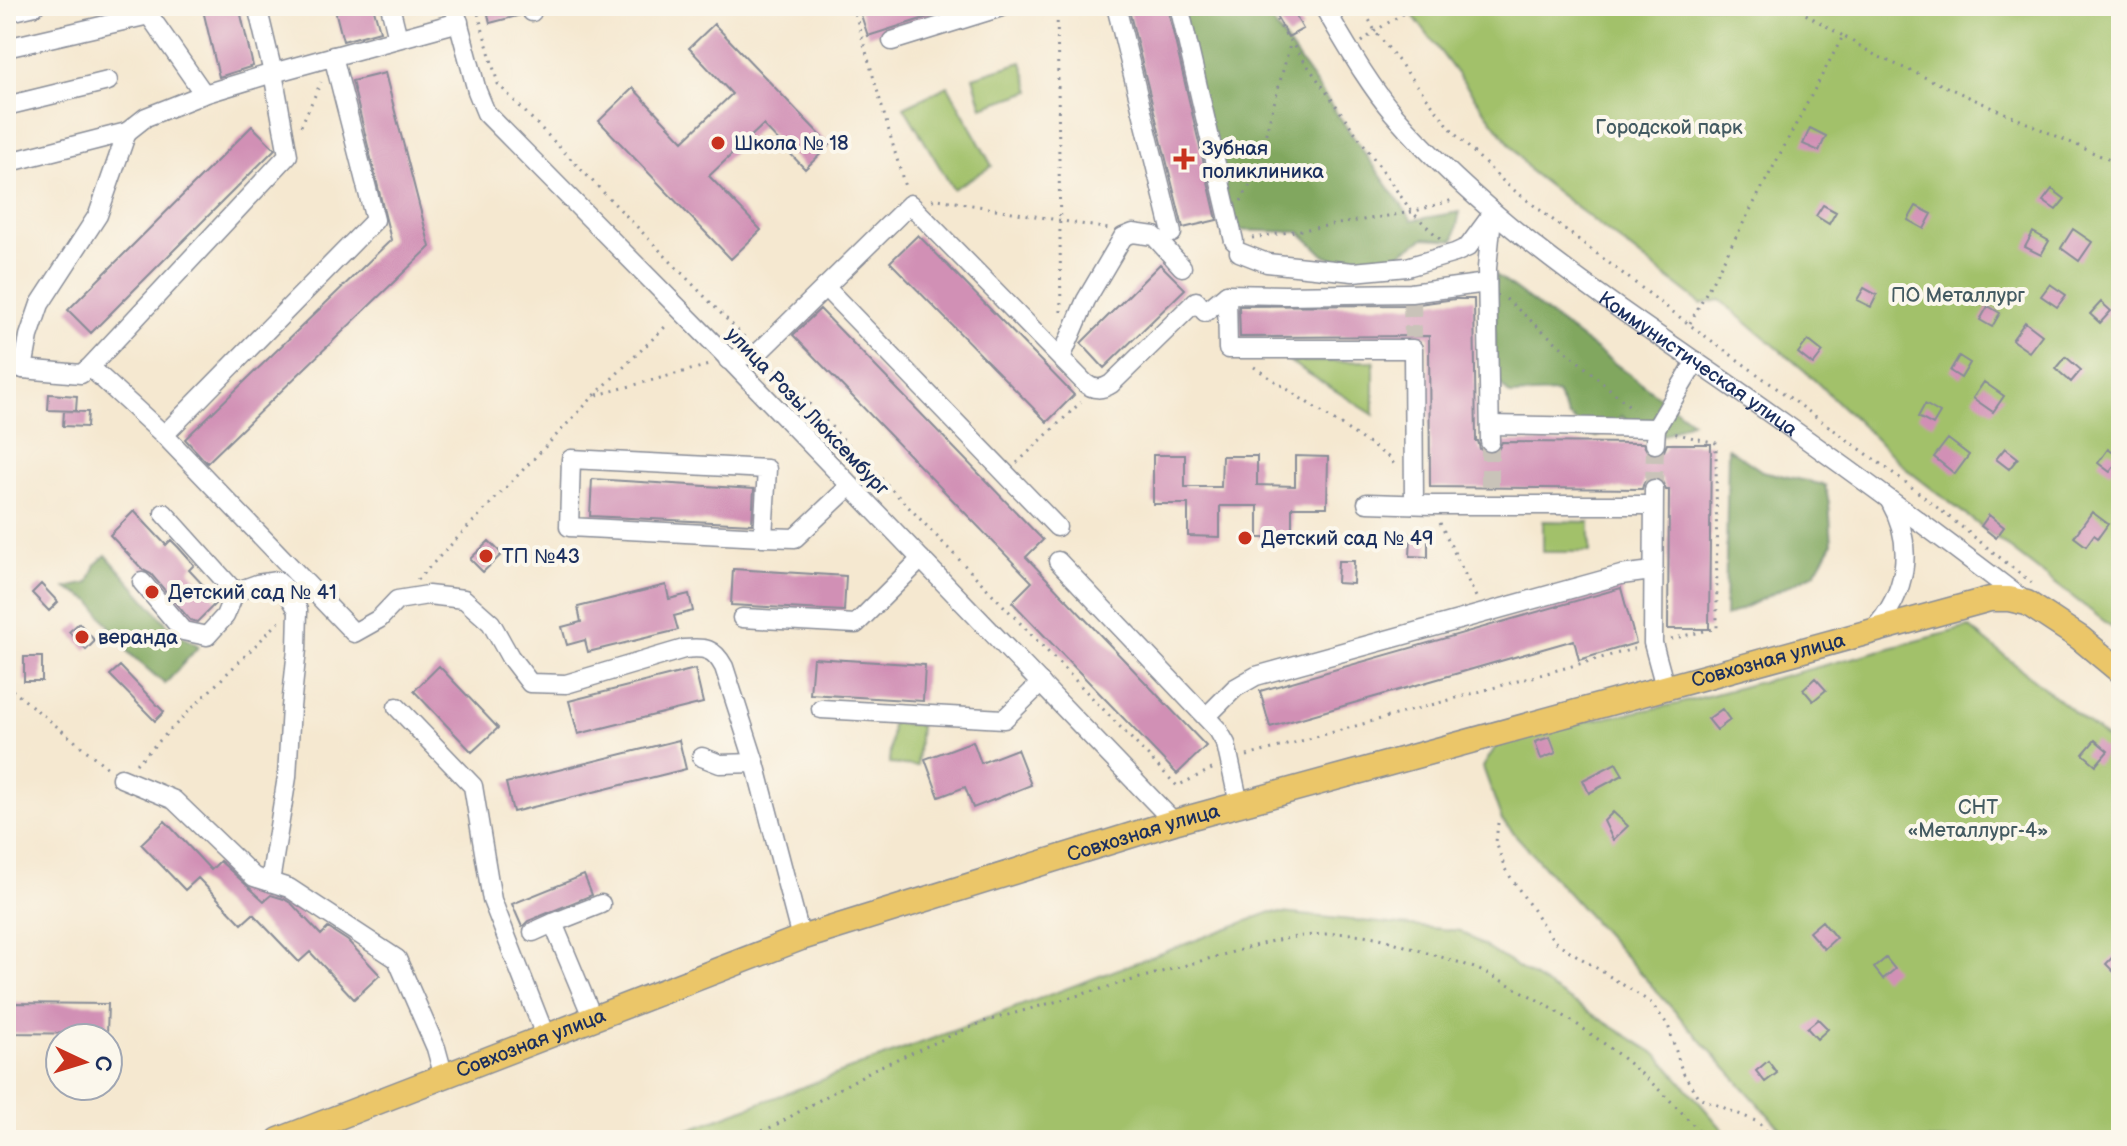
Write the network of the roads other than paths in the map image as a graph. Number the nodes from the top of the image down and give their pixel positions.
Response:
1 (35, 6) edge
2 (257, 6) edge
3 (390, 6) edge
4 (1005, 6) edge
5 (1116, 6) edge
6 (1179, 6) edge
7 (1323, 6) edge
8 (151, 10) edge
9 (6, 13) edge
10 (457, 14) edge
11 (398, 38) junction
12 (892, 41) dead end
13 (6, 48) edge
14 (333, 56) junction
15 (273, 73) junction
16 (108, 81) dead end
17 (204, 94) junction
18 (6, 106) edge
19 (127, 132) junction
20 (6, 163) edge
21 (1493, 213) junction
22 (1172, 233) dead end
23 (1421, 263) junction
24 (1182, 267) dead end
25 (1487, 283) junction
26 (825, 287) junction
27 (1227, 294) junction
28 (1412, 296) junction
29 (1061, 358) junction
30 (728, 360) junction
31 (1696, 361) junction
32 (15, 366) edge
33 (90, 367) junction
34 (164, 435) junction
35 (850, 486) junction
36 (1886, 496) junction
37 (1420, 501) junction
38 (1367, 503) dead end
39 (164, 513) dead end
40 (1057, 527) dead end
41 (763, 537) junction
42 (921, 559) junction
43 (1058, 561) dead end
44 (1652, 571) junction
45 (142, 582) dead end
46 (235, 592) junction
47 (2032, 594) junction
48 (742, 618) dead end
49 (1873, 630) junction
50 (2121, 672) edge
51 (1041, 683) junction
52 (1665, 687) junction
53 (397, 707) dead end
54 (821, 709) dead end
55 (1206, 717) junction
56 (702, 757) dead end
57 (755, 763) junction
58 (121, 778) road end
59 (1239, 804) junction
60 (1174, 822) junction
61 (270, 882) junction
62 (601, 904) dead end
63 (553, 923) junction
64 (533, 932) dead end
65 (801, 938) junction
66 (593, 1019) junction
67 (546, 1038) junction
68 (444, 1077) junction
69 (279, 1140) edge

1 - 9 street
2 - 15 street
3 - 11 street
4 - 12 street
5 - 22 street
6 - 23 street
7 - 21 street, Коммунистическая улица
8 - 13 street
8 - 17 street
10 - 11 street
10 - 30 street, улица Розы Люксембург
11 - 14 street
14 - 15 street
14 - 34 street
15 - 17 street
15 - 33 street
16 - 18 street
17 - 19 street
19 - 20 street
19 - 32 street
21 - 23 street
21 - 25 street
21 - 31 street, Коммунистическая улица
23 - 28 street
24 - 29 street
25 - 28 street
25 - 31 street
26 - 29 street
26 - 30 street
26 - 40 street
27 - 28 street
27 - 29 street
27 - 37 street
30 - 35 street, улица Розы Люксембург
31 - 36 street, Коммунистическая улица
32 - 33 street
33 - 34 street
34 - 57 street
35 - 41 street
35 - 42 street, улица Розы Люксембург
36 - 47 street, Коммунистическая улица
36 - 49 street
37 - 38 street
37 - 44 street
39 - 46 street
41 - 41 street
42 - 48 street
42 - 51 street, улица Розы Люксембург
43 - 55 street
44 - 52 street
44 - 55 street
45 - 46 street
46 - 61 street
47 - 49 main road, Совхозная улица
47 - 50 main road, Коммунистическая улица
49 - 52 main road, Совхозная улица
51 - 54 street
51 - 60 street, улица Розы Люксембург
52 - 59 main road, Совхозная улица
53 - 67 street
55 - 59 street
56 - 57 street
57 - 65 street
58 - 61 street
59 - 60 main road, Совхозная улица
60 - 65 main road, Совхозная улица
61 - 68 street
62 - 63 street
63 - 64 street
63 - 66 street
65 - 66 main road, Совхозная улица
66 - 67 main road, Совхозная улица
67 - 68 main road, Совхозная улица
68 - 69 main road, Совхозная улица

